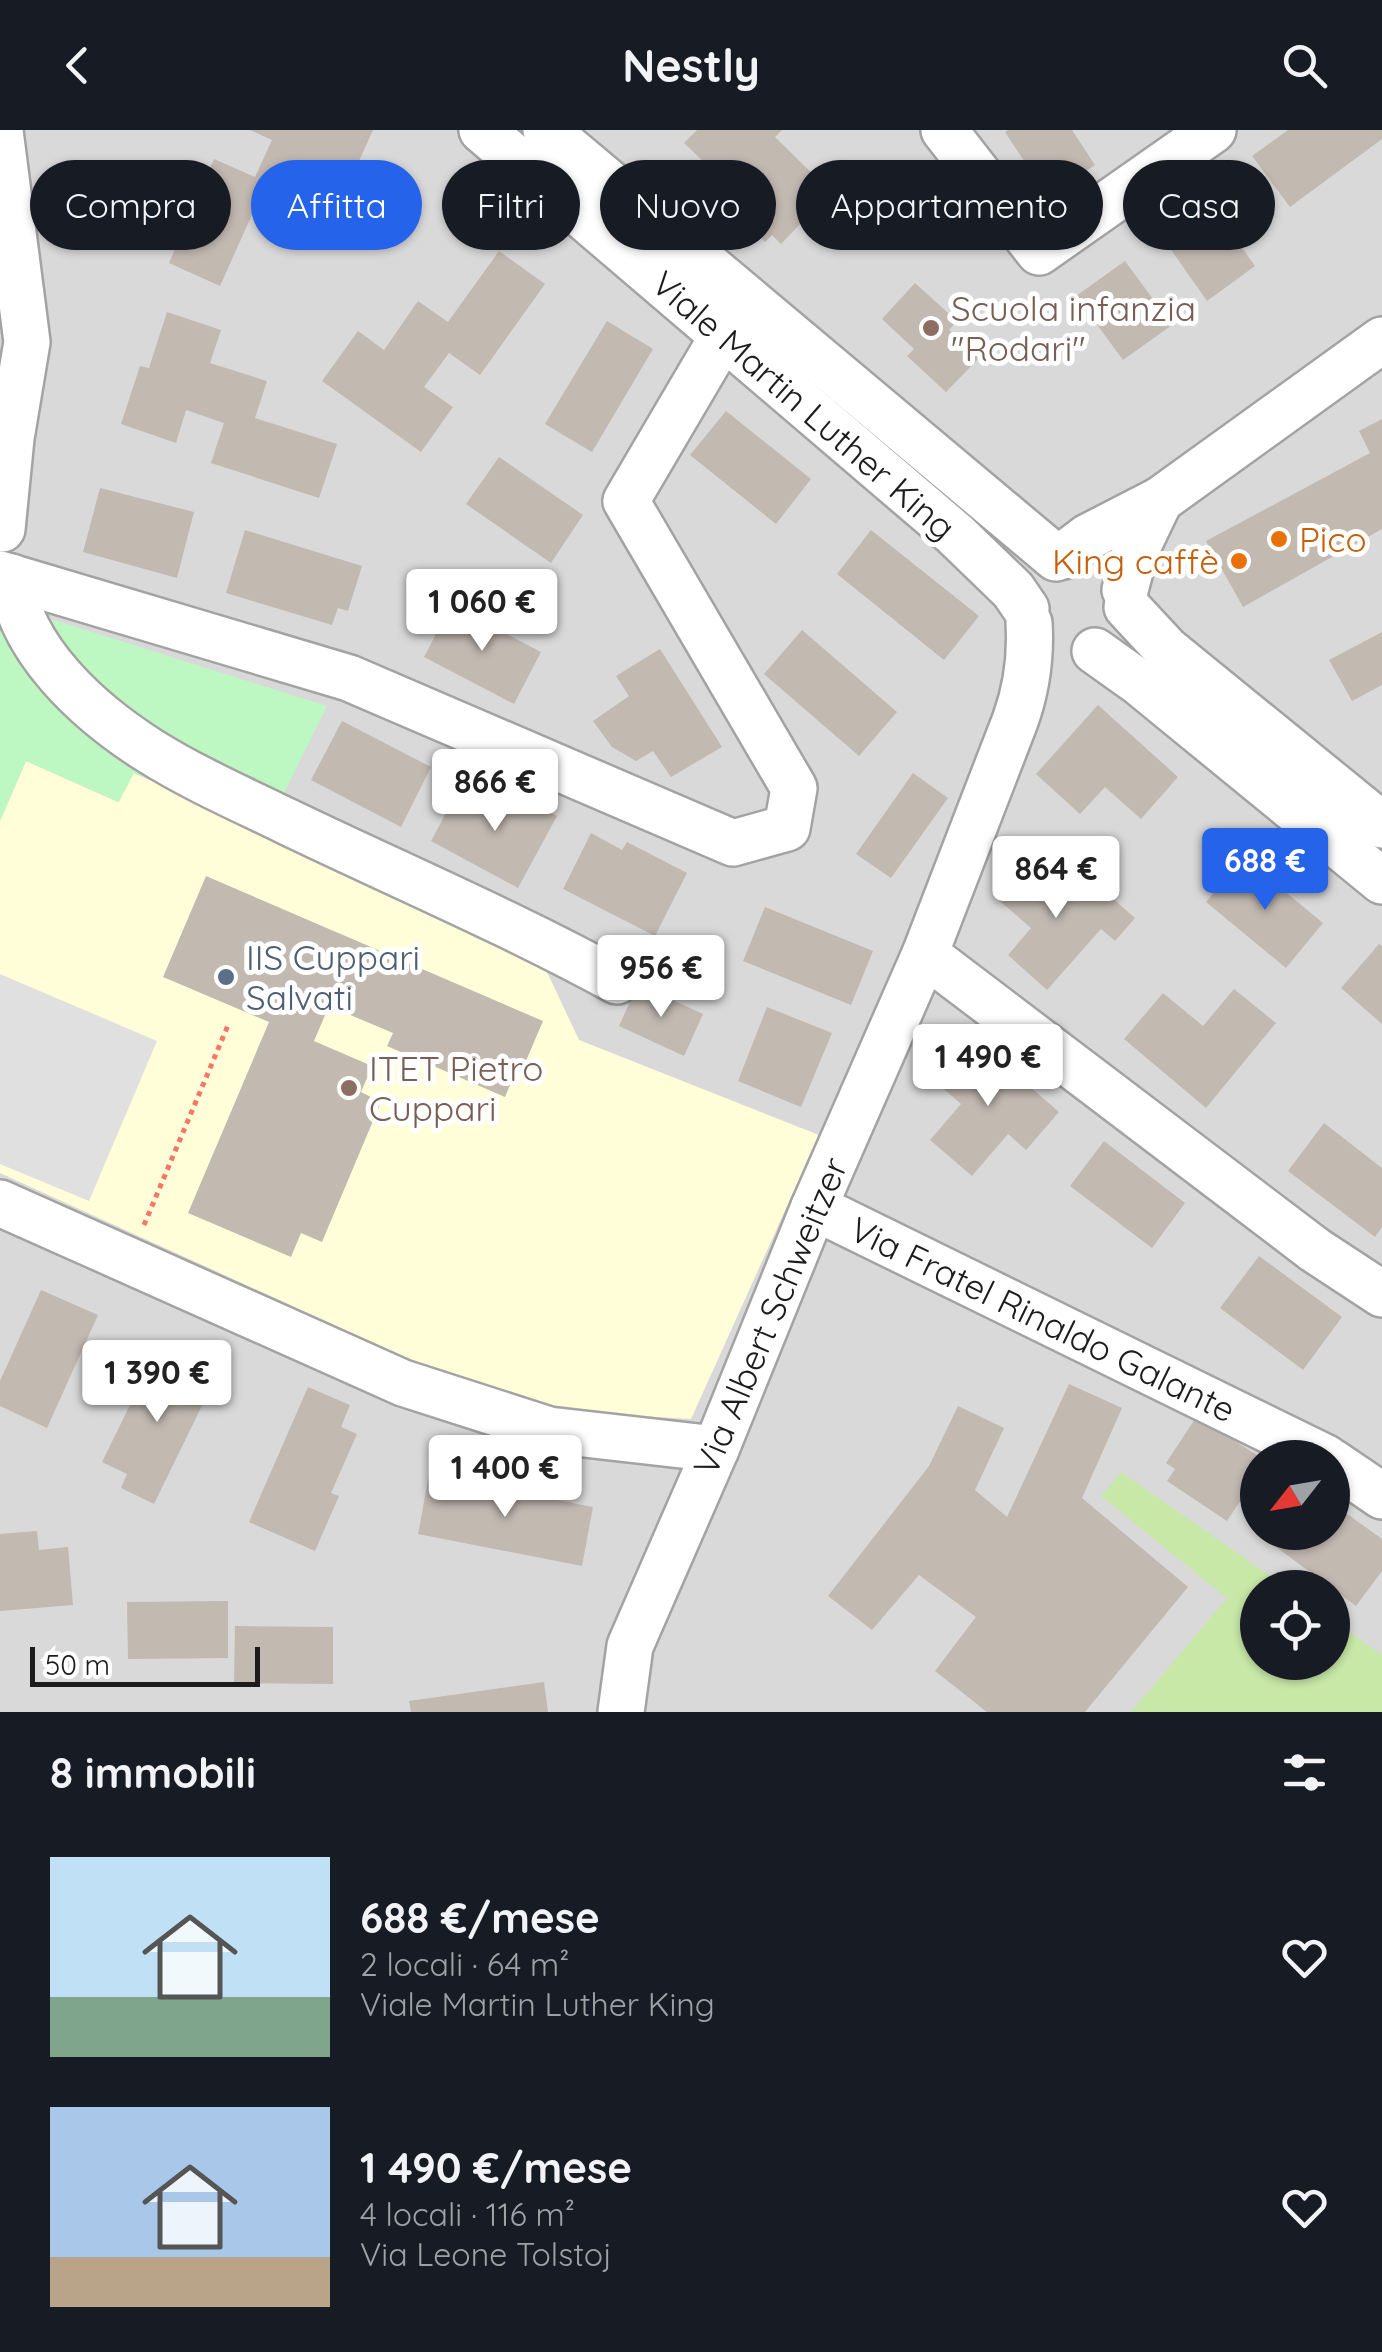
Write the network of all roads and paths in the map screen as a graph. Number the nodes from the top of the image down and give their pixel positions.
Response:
1 (482, 130) edge
2 (546, 130) edge
3 (944, 130) edge
4 (1213, 130) edge
5 (0, 131) edge
6 (722, 336) junction
7 (1382, 340) edge
8 (5, 445) edge
9 (1160, 500) junction
10 (3, 555) edge
11 (1060, 557) junction
12 (1126, 599) junction
13 (1028, 616) junction
14 (1088, 653) junction
15 (1022, 702) junction
16 (1382, 825) edge
17 (1382, 881) edge
18 (925, 954) junction
19 (616, 980) dead end
20 (230, 1023) dead end
21 (0, 1203) edge
22 (814, 1208) junction
23 (129, 1260) junction
24 (1382, 1294) edge
25 (1289, 1440) edge
26 (716, 1449) junction
27 (1350, 1474) edge
28 (1382, 1496) edge
29 (621, 1712) edge

1 - 6 street, Viale Martin Luther King
2 - 11 street, Viale Martin Luther King
3 - 4 street
5 - 8 street
6 - 10 street
6 - 13 street, Viale Martin Luther King
7 - 9 street
8 - 10 street
9 - 11 street
9 - 12 street
10 - 19 street
11 - 12 street, Viale Martin Luther King
11 - 13 street
12 - 14 street
12 - 16 street, Viale Martin Luther King
13 - 14 street, Viale Martin Luther King
13 - 15 street, Via Albert Schweitzer
14 - 15 street, Via Albert Schweitzer
14 - 17 street, Viale Martin Luther King
15 - 18 street, Via Albert Schweitzer
18 - 22 street, Via Albert Schweitzer
18 - 24 street
20 - 23 path
21 - 23 street
22 - 25 street, Via Fratel Rinaldo Galante
22 - 26 street, Via Albert Schweitzer
23 - 26 street
26 - 29 street, Via Albert Schweitzer
27 - 28 street

